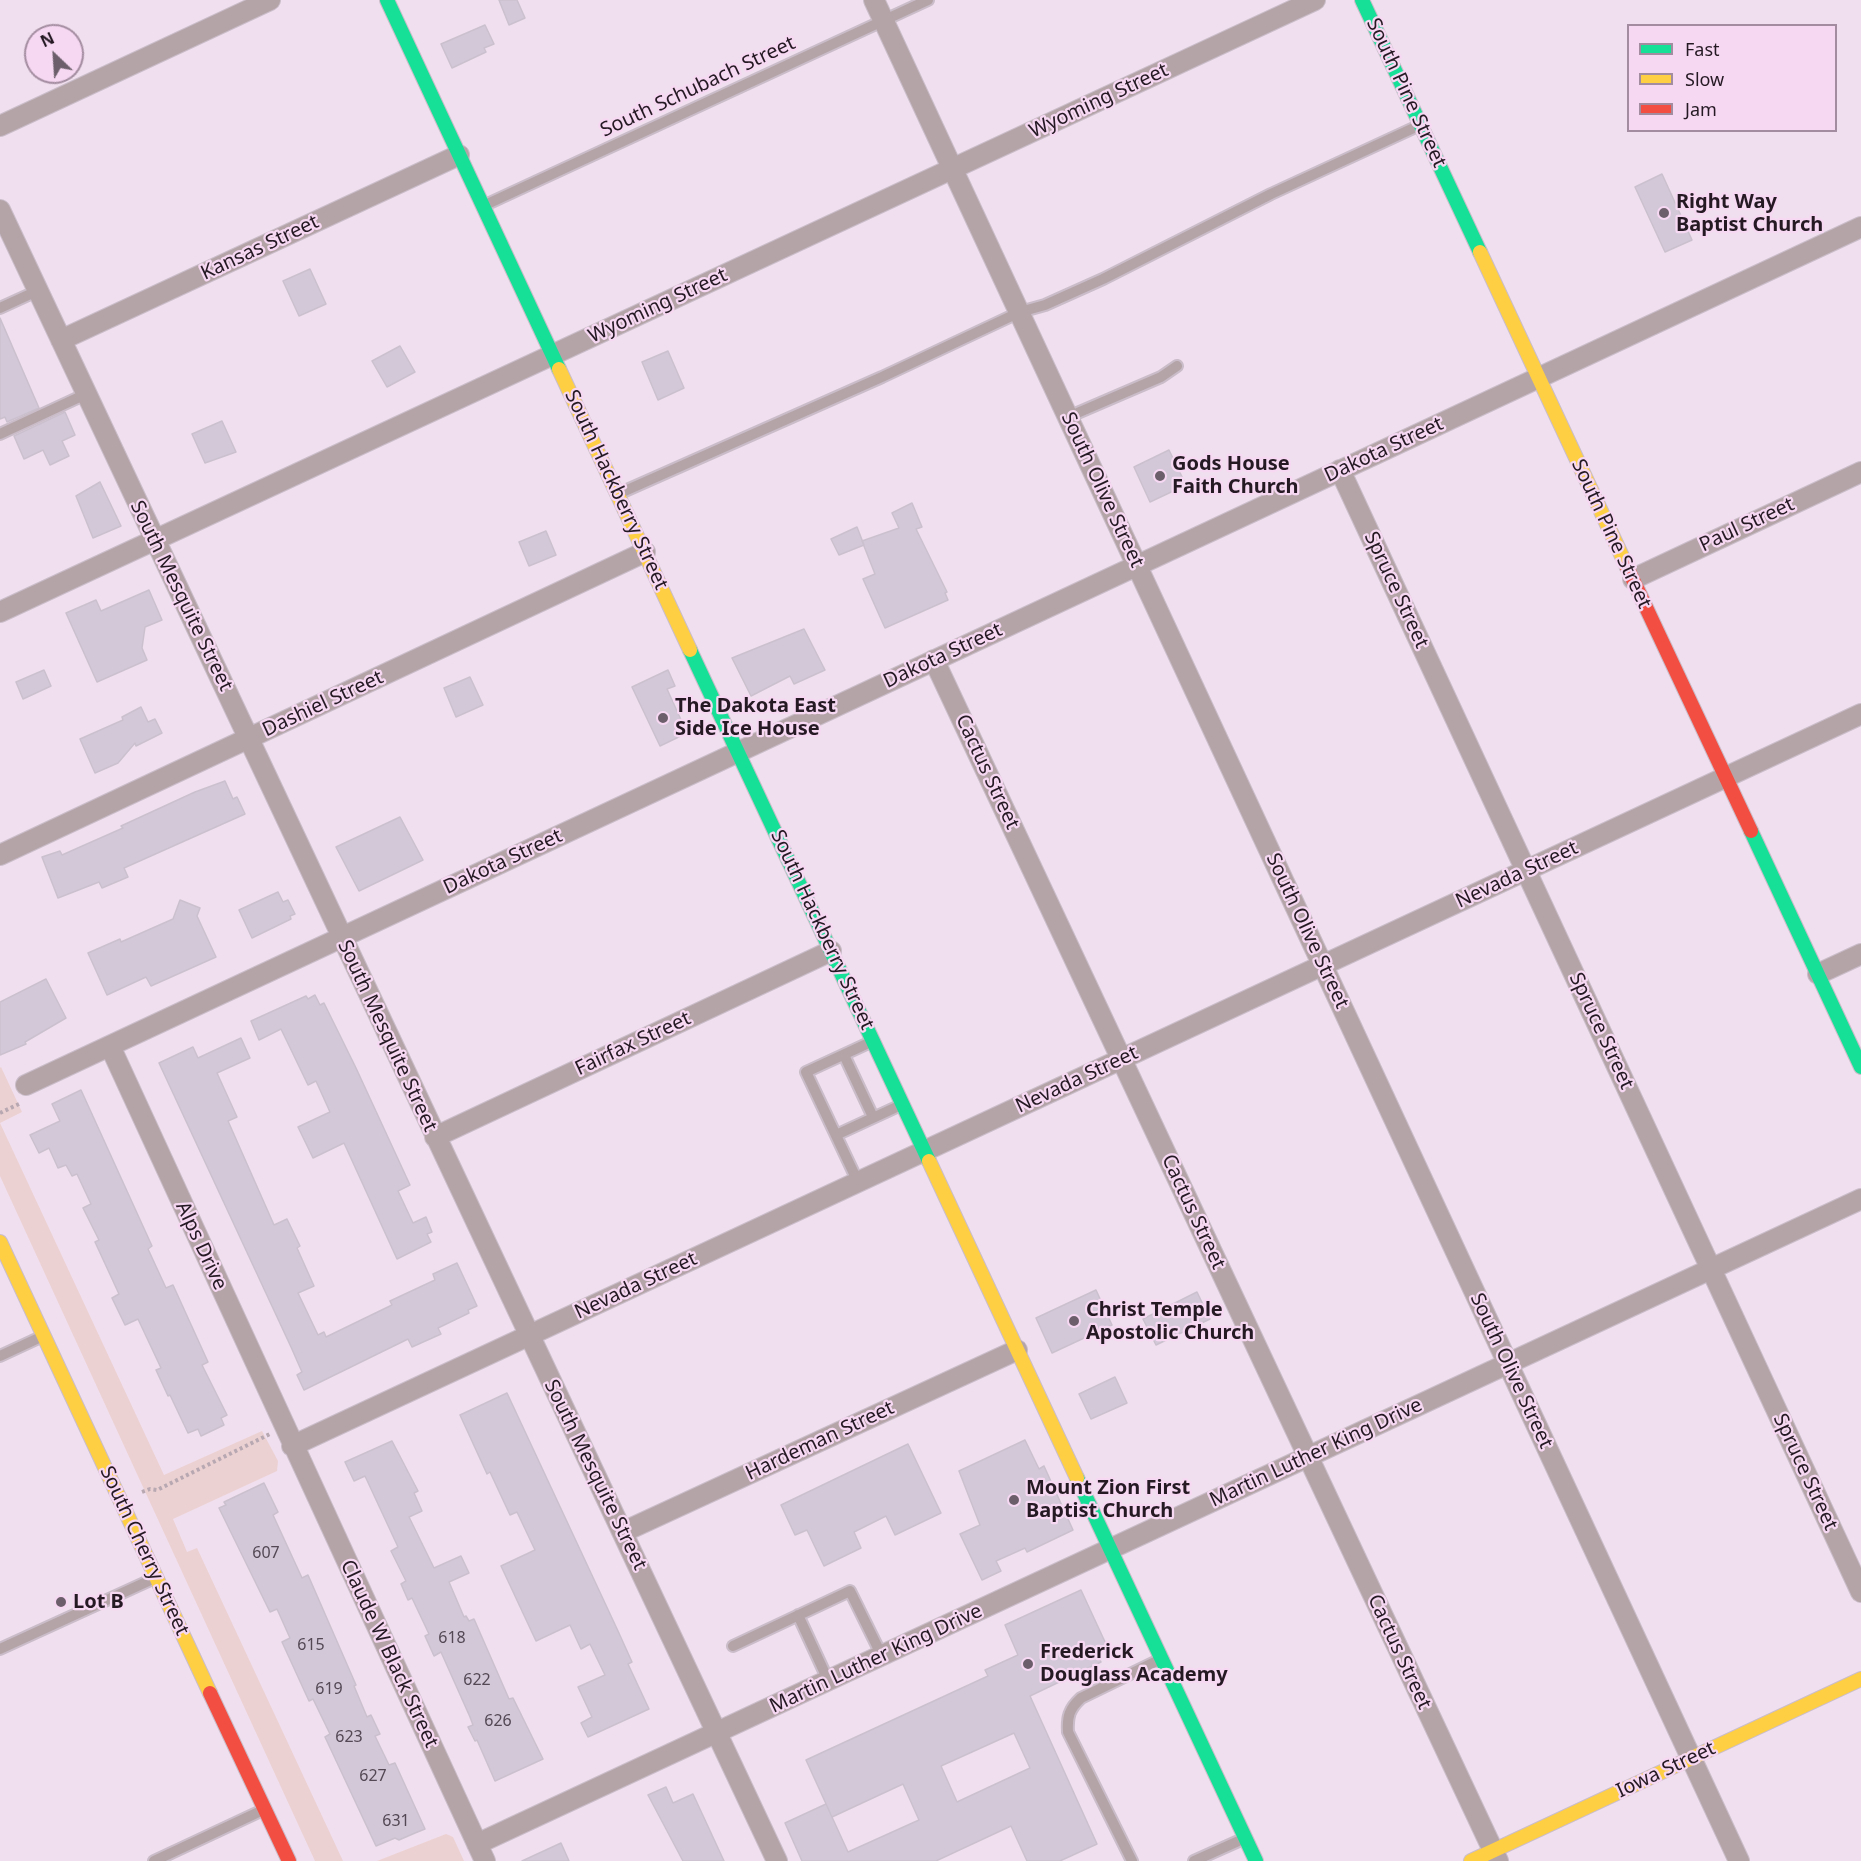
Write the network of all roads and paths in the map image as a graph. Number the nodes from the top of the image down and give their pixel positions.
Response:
1 (270, 0) edge
2 (387, 0) edge
3 (874, 0) edge
4 (928, 0) edge
5 (1316, 0) edge
6 (1362, 0) edge
7 (884, 21) junction
8 (1420, 125) junction
9 (0, 126) edge
10 (459, 155) junction
11 (953, 169) junction
12 (483, 206) junction
13 (0, 210) edge
14 (1861, 227) edge
15 (37, 291) junction
16 (0, 308) edge
17 (1020, 312) junction
18 (60, 340) junction
19 (553, 355) junction
20 (1178, 366) dead end
21 (1539, 378) junction
22 (86, 394) junction
23 (1068, 417) junction
24 (0, 434) edge
25 (1340, 470) junction
26 (1861, 472) edge
27 (618, 494) junction
28 (154, 539) junction
29 (645, 552) junction
30 (1137, 566) junction
31 (1633, 579) junction
32 (0, 612) edge
33 (934, 660) junction
34 (1861, 714) edge
35 (249, 740) junction
36 (738, 752) junction
37 (1726, 777) junction
38 (0, 855) edge
39 (1526, 870) junction
40 (340, 938) junction
41 (831, 951) junction
42 (1861, 954) edge
43 (1323, 965) junction
44 (1818, 974) junction
45 (873, 1041) junction
46 (110, 1046) junction
47 (844, 1055) junction
48 (1122, 1059) junction
49 (1861, 1067) edge
50 (26, 1085) dead end
51 (902, 1104) junction
52 (873, 1117) junction
53 (836, 1135) junction
54 (435, 1137) junction
55 (924, 1151) junction
56 (858, 1182) junction
57 (1861, 1198) edge
58 (0, 1242) edge
59 (1711, 1268) junction
60 (13, 1270) junction
61 (0, 1276) edge
62 (44, 1336) junction
63 (529, 1336) junction
64 (1017, 1350) junction
65 (0, 1356) edge
66 (1508, 1364) junction
67 (284, 1428) junction
68 (292, 1446) junction
69 (1307, 1457) junction
70 (141, 1493) dead end
71 (623, 1532) junction
72 (1110, 1549) junction
73 (157, 1578) junction
74 (1861, 1592) edge
75 (798, 1615) junction
76 (733, 1646) dead end
77 (0, 1650) edge
78 (882, 1656) junction
79 (1162, 1659) junction
80 (1861, 1679) edge
81 (828, 1680) junction
82 (717, 1733) junction
83 (1691, 1758) junction
84 (265, 1810) junction
85 (1245, 1838) junction
86 (481, 1853) edge
87 (1495, 1856) edge
88 (154, 1861) edge
89 (289, 1861) edge
90 (777, 1861) edge
91 (1132, 1861) edge
92 (1194, 1861) edge
93 (1256, 1861) edge
94 (1471, 1861) edge
95 (1739, 1861) edge

1 - 9 street
2 - 10 main road, South Hackberry Street
3 - 7 street, South Olive Street
4 - 7 lane, South Schubach Street
5 - 11 street, Wyoming Street
6 - 8 main road, South Pine Street
7 - 11 street, South Olive Street
7 - 12 lane, South Schubach Street
8 - 17 lane
8 - 21 main road, South Pine Street
10 - 12 main road, South Hackberry Street
10 - 18 street, Kansas Street
11 - 17 street, South Olive Street
11 - 19 street, Wyoming Street
12 - 19 main road, South Hackberry Street
13 - 15 street, South Mesquite Street
14 - 21 street, Dakota Street
15 - 16 lane
15 - 18 street, South Mesquite Street
17 - 23 street, South Olive Street
17 - 27 lane
18 - 22 street, South Mesquite Street
19 - 27 main road, South Hackberry Street
19 - 28 street, Wyoming Street
20 - 23 lane
21 - 25 street, Dakota Street
21 - 31 main road, South Pine Street
22 - 24 lane
22 - 28 street, South Mesquite Street
23 - 30 street, South Olive Street
25 - 30 street, Dakota Street
25 - 39 street, Spruce Street
26 - 31 street, Paul Street
27 - 29 main road, South Hackberry Street
28 - 32 street, Wyoming Street
28 - 35 street, South Mesquite Street
29 - 35 street, Dashiel Street
29 - 36 main road, South Hackberry Street
30 - 33 street, Dakota Street
30 - 43 street, South Olive Street
31 - 37 main road, South Pine Street
33 - 36 street, Dakota Street
33 - 48 street, Cactus Street
34 - 37 street, Nevada Street
35 - 38 street, Dashiel Street
35 - 40 street, South Mesquite Street
36 - 40 street, Dakota Street
36 - 41 main road, South Hackberry Street
37 - 39 street, Nevada Street
37 - 44 main road, South Pine Street
39 - 43 street, Nevada Street
39 - 59 street, Spruce Street
40 - 46 street, Dakota Street
40 - 54 street, South Mesquite Street
41 - 45 main road, South Hackberry Street
41 - 54 street, Fairfax Street
42 - 44 street
43 - 48 street, Nevada Street
43 - 66 street, South Olive Street
44 - 49 main road, South Pine Street
45 - 47 lane
45 - 51 main road, South Hackberry Street
46 - 50 street, Dakota Street
46 - 67 street, Alps Drive
47 - 52 lane
47 - 53 lane
48 - 55 street, Nevada Street
48 - 69 street, Cactus Street
51 - 52 lane
51 - 55 main road, South Hackberry Street
52 - 53 lane
53 - 56 lane
54 - 63 street, South Mesquite Street
55 - 56 street, Nevada Street
55 - 64 main road, South Hackberry Street
56 - 63 street, Nevada Street
57 - 59 street, Martin Luther King Drive
58 - 60 main road, South Cherry Street
59 - 66 street, Martin Luther King Drive
59 - 74 street, Spruce Street
60 - 61 lane
60 - 62 main road, South Cherry Street
62 - 65 lane
62 - 73 main road, South Cherry Street
63 - 68 street, Nevada Street
63 - 71 street, South Mesquite Street
64 - 71 street, Hardeman Street
64 - 72 main road, South Hackberry Street
66 - 69 street, Martin Luther King Drive
66 - 83 street, South Olive Street
67 - 68 street, Alps Drive
67 - 70 path
68 - 86 street, Claude W Black Street
69 - 72 street, Martin Luther King Drive
69 - 87 street, Cactus Street
71 - 82 street, South Mesquite Street
72 - 78 street, Martin Luther King Drive
72 - 79 main road, South Hackberry Street
73 - 77 lane
73 - 84 main road, South Cherry Street
75 - 76 lane
75 - 78 lane
75 - 81 lane
78 - 81 street, Martin Luther King Drive
79 - 85 main road, South Hackberry Street
79 - 91 lane
80 - 83 main road, Iowa Street
81 - 82 street, Martin Luther King Drive
82 - 86 street, Martin Luther King Drive
82 - 90 street, South Mesquite Street
83 - 87 main road, Iowa Street
83 - 95 street, South Olive Street
84 - 88 lane
84 - 89 main road, South Cherry Street
85 - 92 lane
85 - 93 main road, South Hackberry Street
87 - 94 main road, Iowa Street

